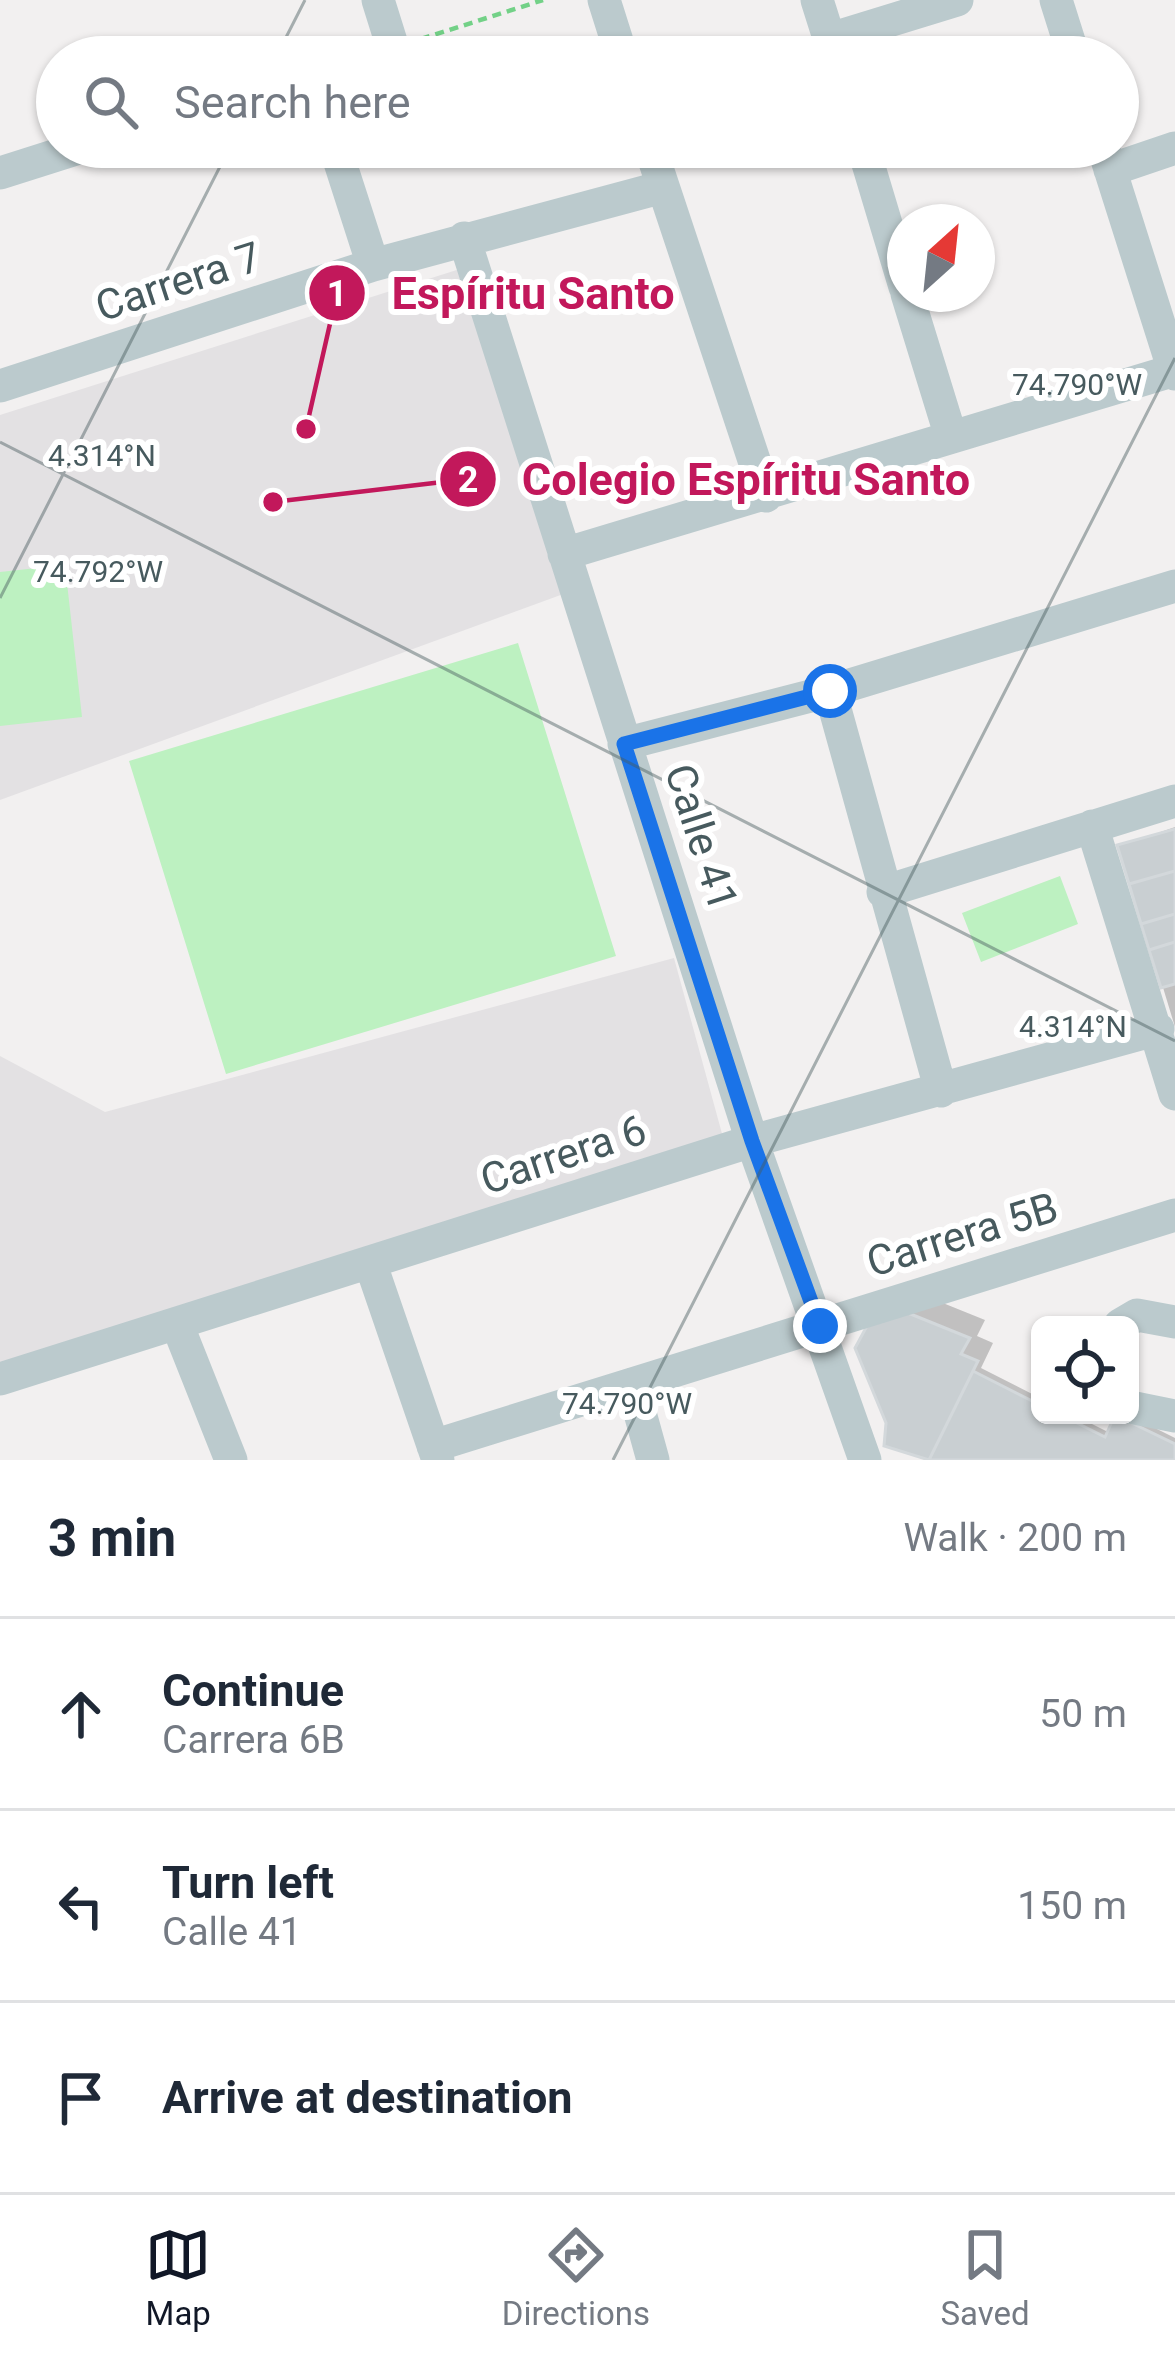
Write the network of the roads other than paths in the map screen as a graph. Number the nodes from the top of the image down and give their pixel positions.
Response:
1 (378, 0) edge
2 (604, 0) edge
3 (817, 0) edge
4 (957, 0) edge
5 (1056, 0) edge
6 (379, 36) edge
7 (615, 36) edge
8 (828, 36) edge
9 (863, 36) edge
10 (1067, 36) edge
11 (1175, 148) edge
12 (1139, 153) edge
13 (36, 162) edge
14 (342, 168) edge
15 (657, 168) edge
16 (868, 168) edge
17 (1109, 168) edge
18 (0, 173) edge
19 (663, 187) junction
20 (887, 228) edge
21 (464, 238) junction
22 (373, 265) junction
23 (913, 312) edge
24 (1175, 372) edge
25 (0, 386) edge
26 (951, 437) junction
27 (766, 496) junction
28 (564, 554) junction
29 (1175, 586) edge
30 (830, 691) junction
31 (624, 744) junction
32 (1175, 801) edge
33 (1093, 826) junction
34 (883, 892) junction
35 (1158, 1029) junction
36 (941, 1091) junction
37 (1175, 1094) edge
38 (752, 1141) junction
39 (1175, 1215) edge
40 (370, 1262) junction
41 (1135, 1316) edge
42 (1175, 1322) edge
43 (177, 1324) junction
44 (820, 1326) junction
45 (0, 1378) edge
46 (632, 1384) junction
47 (1139, 1409) edge
48 (1175, 1416) edge
49 (435, 1453) edge
50 (231, 1460) edge
51 (653, 1460) edge
52 (866, 1460) edge

1 - 6 street
2 - 7 street
3 - 8 street
4 - 9 street
5 - 10 street
11 - 12 street
13 - 18 street
14 - 22 street
15 - 19 street
16 - 20 street
17 - 24 street
19 - 21 street, Carrera 7
19 - 27 street
21 - 22 street, Carrera 7
21 - 28 street, Calle 41
22 - 25 street, Carrera 7
23 - 26 street
24 - 26 street
26 - 27 street
27 - 28 street
28 - 31 street, Calle 41
29 - 30 street
30 - 31 street
30 - 34 street
31 - 38 street, Calle 41
32 - 33 street
33 - 34 street
33 - 35 street
34 - 36 street
35 - 36 street, Carrera 6
35 - 37 street
36 - 38 street, Carrera 6
38 - 40 street, Carrera 6
38 - 44 street, Calle 41
39 - 44 street, Carrera 5B
40 - 43 street, Carrera 6
40 - 49 street
41 - 42 street
43 - 45 street, Carrera 6
43 - 50 street
44 - 46 street, Carrera 5B
44 - 52 street, Calle 41
46 - 49 street, Carrera 5B
46 - 51 street
47 - 48 street

